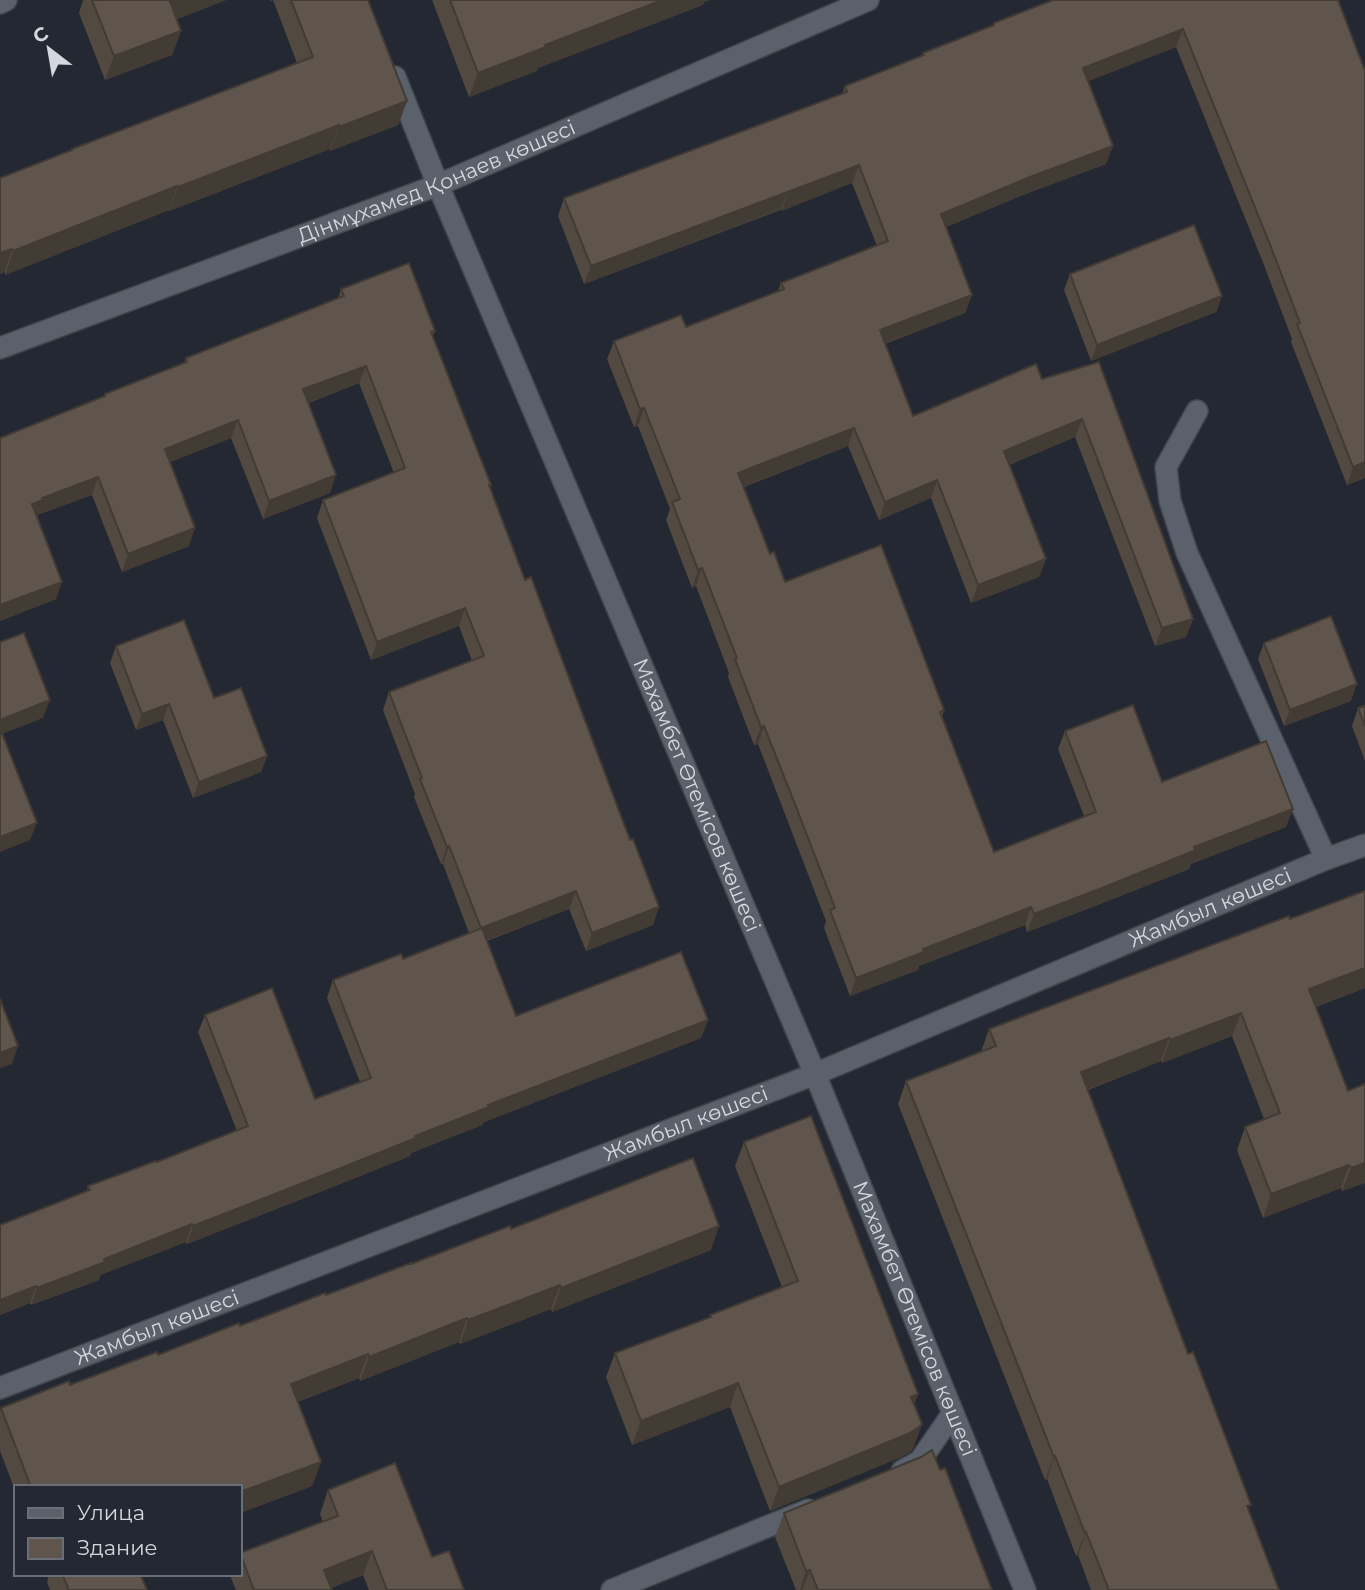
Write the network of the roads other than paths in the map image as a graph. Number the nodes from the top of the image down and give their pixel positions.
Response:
1 (6, 0) edge
2 (868, 0) edge
3 (0, 3) edge
4 (390, 63) edge
5 (438, 185) junction
6 (0, 348) edge
7 (1197, 411) dead end
8 (1365, 845) edge
9 (1326, 859) junction
10 (815, 1074) junction
11 (0, 1388) edge
12 (953, 1413) junction
13 (882, 1480) edge
14 (830, 1501) edge
15 (612, 1590) edge
16 (1025, 1590) edge

1 - 3 street
2 - 5 street, Дінмұхамед Қонаев көшесі
4 - 5 street, Махамбет Өтемісов көшесі
5 - 6 street, Дінмұхамед Қонаев көшесі
5 - 10 street, Махамбет Өтемісов көшесі
7 - 9 street
8 - 9 street, Жамбыл көшесі
9 - 10 street, Жамбыл көшесі
10 - 11 street, Жамбыл көшесі
10 - 12 street, Махамбет Өтемісов көшесі
12 - 13 street
12 - 16 street, Махамбет Өтемісов көшесі
14 - 15 street

